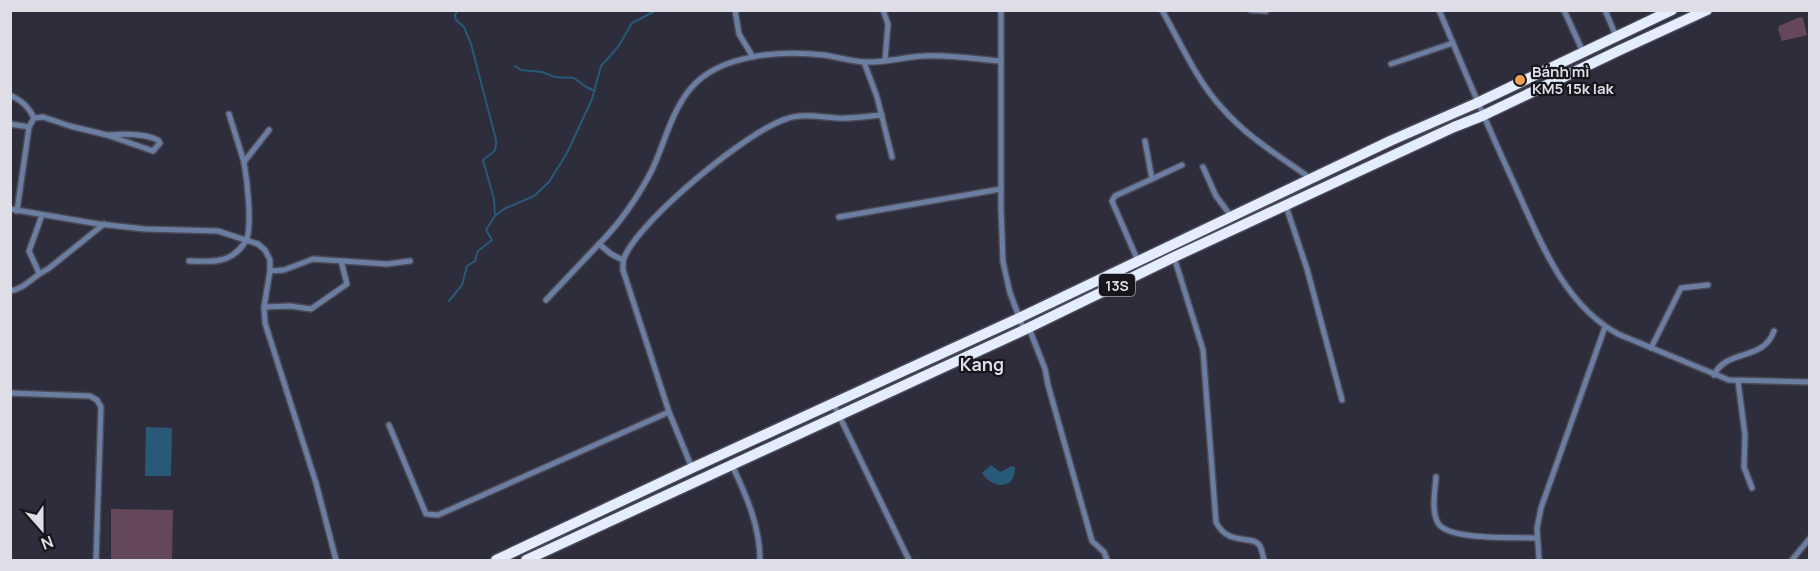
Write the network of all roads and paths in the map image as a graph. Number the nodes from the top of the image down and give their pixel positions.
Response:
1 (735, 10) edge
2 (883, 10) edge
3 (1000, 10) edge
4 (1162, 10) edge
5 (1251, 10) edge
6 (1439, 10) edge
7 (1564, 10) edge
8 (1605, 10) edge
9 (1672, 10) edge
10 (1707, 10) edge
11 (1266, 11) edge
12 (1654, 19) junction
13 (1660, 32) junction
14 (1616, 36) junction
15 (1453, 43) junction
16 (1583, 52) junction
17 (753, 57) junction
18 (885, 60) junction
19 (1000, 61) junction
20 (864, 62) junction
21 (1391, 64) dead end
22 (10, 95) edge
23 (1477, 103) junction
24 (229, 114) dead end
25 (882, 115) junction
26 (1482, 116) junction
27 (34, 118) junction
28 (10, 124) edge
29 (29, 127) junction
30 (269, 129) dead end
31 (107, 135) junction
32 (1145, 141) dead end
33 (892, 157) dead end
34 (244, 162) junction
35 (1182, 165) dead end
36 (1203, 167) dead end
37 (1310, 178) junction
38 (1152, 179) junction
39 (1000, 189) junction
40 (1286, 206) junction
41 (14, 210) edge
42 (42, 215) junction
43 (1231, 216) junction
44 (839, 217) dead end
45 (104, 224) junction
46 (246, 240) junction
47 (599, 244) junction
48 (1170, 244) junction
49 (1174, 258) junction
50 (623, 260) junction
51 (189, 261) dead end
52 (341, 261) junction
53 (410, 261) dead end
54 (1137, 261) junction
55 (270, 271) junction
56 (39, 273) junction
57 (1708, 285) dead end
58 (10, 291) edge
59 (546, 300) dead end
60 (264, 307) junction
61 (1019, 318) junction
62 (1605, 327) junction
63 (1026, 329) junction
64 (1774, 331) dead end
65 (1651, 348) junction
66 (1714, 375) junction
67 (1738, 381) junction
68 (1809, 382) edge
69 (10, 393) edge
70 (1342, 400) dead end
71 (833, 403) junction
72 (669, 412) junction
73 (838, 415) junction
74 (389, 425) dead end
75 (732, 465) junction
76 (692, 468) junction
77 (1436, 477) dead end
78 (1752, 488) dead end
79 (1537, 538) junction
80 (1809, 538) edge
81 (525, 547) junction
82 (528, 560) edge
83 (96, 561) edge
84 (336, 561) edge
85 (496, 561) edge
86 (760, 561) edge
87 (909, 561) edge
88 (1107, 561) edge
89 (1264, 561) edge
90 (1539, 561) edge
91 (1792, 561) edge

1 - 17 street
2 - 18 street
3 - 19 street
4 - 37 street
5 - 11 street
6 - 15 street
7 - 16 street
8 - 14 street
9 - 12 highway, 13S
10 - 13 highway, 13S
12 - 13 highway
12 - 14 highway, 13S
13 - 26 highway, 13S
14 - 16 highway, 13S
15 - 21 street
15 - 23 street
16 - 23 highway, 13S
17 - 20 street
17 - 47 street
18 - 19 street
18 - 20 street
19 - 39 street
20 - 25 street
22 - 27 street
23 - 26 street
23 - 37 highway, 13S
24 - 34 street
25 - 33 street
25 - 50 street
26 - 40 highway, 13S
26 - 62 street
27 - 29 street
27 - 31 street
28 - 29 street
29 - 41 street
30 - 34 street
31 - 31 street
32 - 38 street
34 - 46 street
35 - 38 street
36 - 43 street
37 - 43 highway, 13S
38 - 54 street
39 - 44 street
39 - 61 street
40 - 49 highway, 13S
40 - 70 street
41 - 42 street
42 - 45 street
42 - 56 street
43 - 48 highway, 13S
45 - 46 street
45 - 56 street
46 - 51 street
46 - 55 street
47 - 50 street
47 - 59 street
48 - 49 street
48 - 54 highway, 13S
49 - 63 highway, 13S
49 - 89 street
50 - 72 street
52 - 53 street
52 - 55 street
52 - 60 street
54 - 61 highway, 13S
55 - 60 street
56 - 58 street
57 - 65 street
60 - 84 street
61 - 63 street
61 - 71 highway, 13S
62 - 65 street
62 - 79 street
63 - 73 highway, 13S
63 - 88 street
64 - 66 street
65 - 66 street
66 - 67 street
67 - 68 street
67 - 78 street
69 - 83 street
71 - 73 street
71 - 76 highway, 13S
72 - 74 street
72 - 76 street
73 - 75 highway, 13S
73 - 87 street
75 - 82 highway, 13S
75 - 86 street
76 - 81 highway, 13S
77 - 79 street
79 - 90 street
80 - 91 street
81 - 82 highway
81 - 85 highway, 13S

